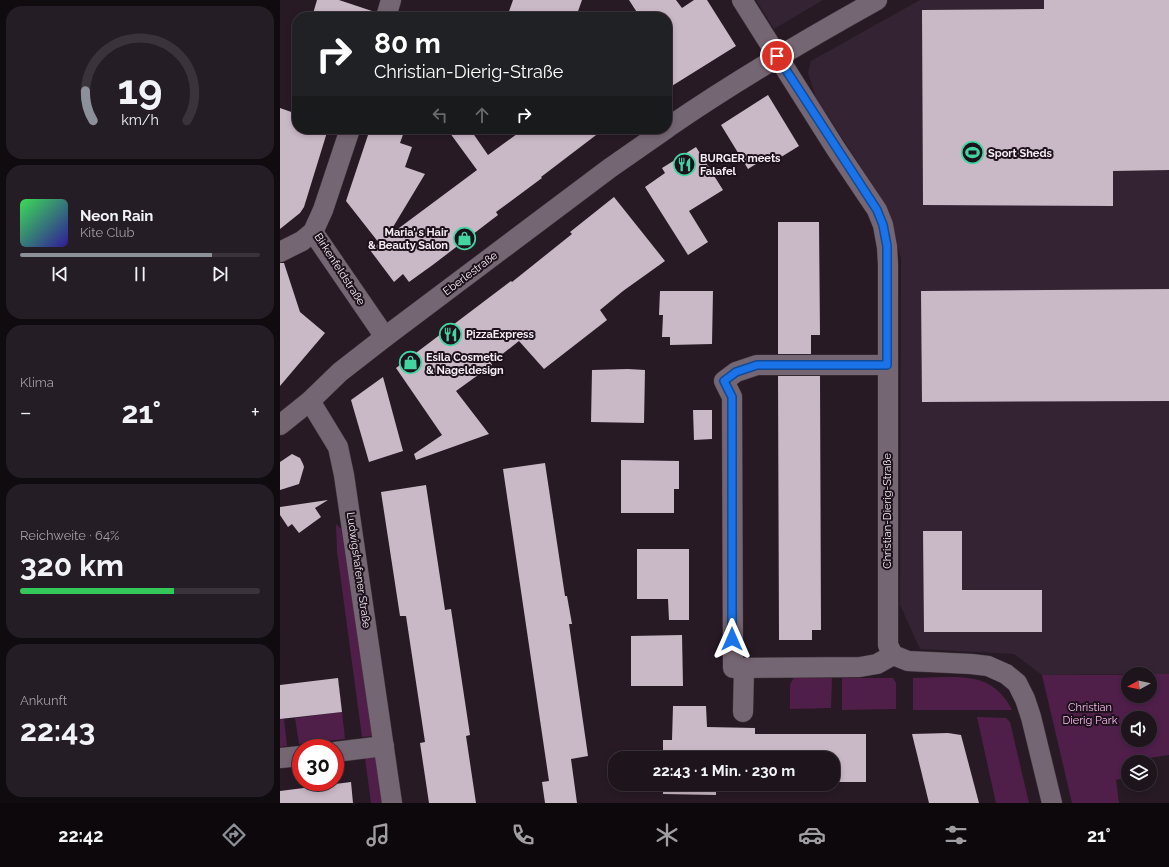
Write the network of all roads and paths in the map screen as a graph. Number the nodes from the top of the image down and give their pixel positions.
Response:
1 (391, 0) edge
2 (742, 0) edge
3 (877, 0) edge
4 (387, 12) edge
5 (777, 56) junction
6 (672, 125) edge
7 (348, 134) edge
8 (659, 134) edge
9 (313, 232) junction
10 (280, 252) edge
11 (385, 337) junction
12 (887, 365) junction
13 (310, 401) junction
14 (280, 424) edge
15 (893, 655) junction
16 (744, 668) junction
17 (743, 712) dead end
18 (384, 746) junction
19 (344, 751) edge
20 (292, 757) edge
21 (280, 758) edge
22 (392, 803) edge
23 (1052, 803) edge

1 - 4 street
2 - 5 street, Christian-Dierig-Straße
3 - 5 street, Eberlestraße
5 - 6 street, Eberlestraße
5 - 12 street, Christian-Dierig-Straße
7 - 9 street, Birkenfeldstraße
8 - 11 street, Eberlestraße
9 - 10 street
9 - 11 street, Birkenfeldstraße
11 - 13 street, Eberlestraße
12 - 15 street, Christian-Dierig-Straße
12 - 16 street
13 - 14 street, Eberlestraße
13 - 18 street, Ludwigshafener Straße
15 - 16 street
15 - 23 street
16 - 17 street
18 - 19 street
18 - 22 street, Ludwigshafener Straße
20 - 21 street

